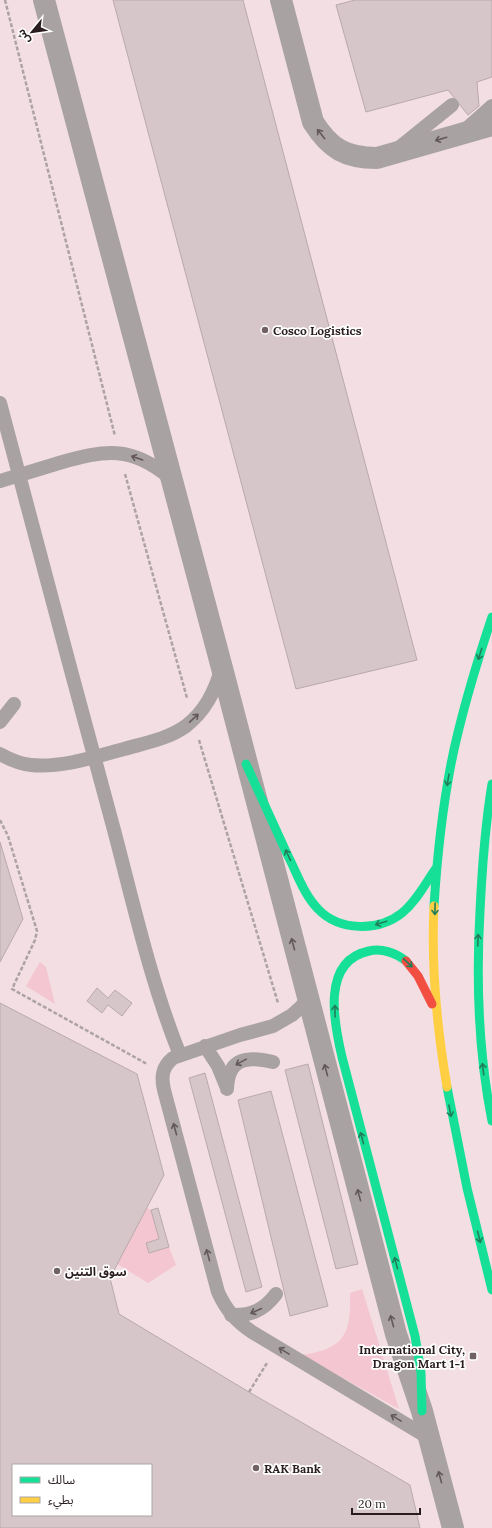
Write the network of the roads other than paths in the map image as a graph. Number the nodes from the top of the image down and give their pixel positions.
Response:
1 (44, 0) edge
2 (281, 0) edge
3 (452, 105) dead end
4 (492, 106) edge
5 (492, 125) edge
6 (461, 133) junction
7 (392, 154) junction
8 (0, 403) edge
9 (19, 475) junction
10 (170, 478) junction
11 (0, 481) edge
12 (492, 617) edge
13 (222, 668) junction
14 (14, 704) dead end
15 (0, 722) edge
16 (0, 754) edge
17 (94, 757) junction
18 (246, 764) junction
19 (492, 784) edge
20 (437, 867) junction
21 (480, 890) junction
22 (492, 918) edge
23 (308, 998) junction
24 (437, 1016) junction
25 (204, 1046) junction
26 (180, 1055) junction
27 (273, 1062) dead end
28 (489, 1088) edge
29 (492, 1121) edge
30 (492, 1290) edge
31 (276, 1294) dead end
32 (231, 1315) junction
33 (422, 1411) junction
34 (429, 1438) junction
35 (453, 1528) edge

1 - 10 street
7 -> 2 street
3 - 7 lane
4 - 6 lane
5 - 6 street
6 -> 7 street
8 - 9 lane
10 -> 9 lane
9 - 11 lane
9 - 17 lane
10 - 13 street
12 -> 20 street
17 -> 13 lane
13 - 18 street
14 - 15 lane
16 - 17 lane
17 - 26 lane
20 -> 18 street
23 -> 18 street
19 - 21 street
20 -> 24 street
21 - 22 street
28 -> 21 street
23 - 25 lane
33 -> 23 street
24 -> 30 street
33 -> 24 street
25 - 26 lane
27 -> 25 lane
32 -> 26 lane
28 - 29 street
31 -> 32 lane
34 -> 32 lane
33 - 34 street
35 -> 34 street

